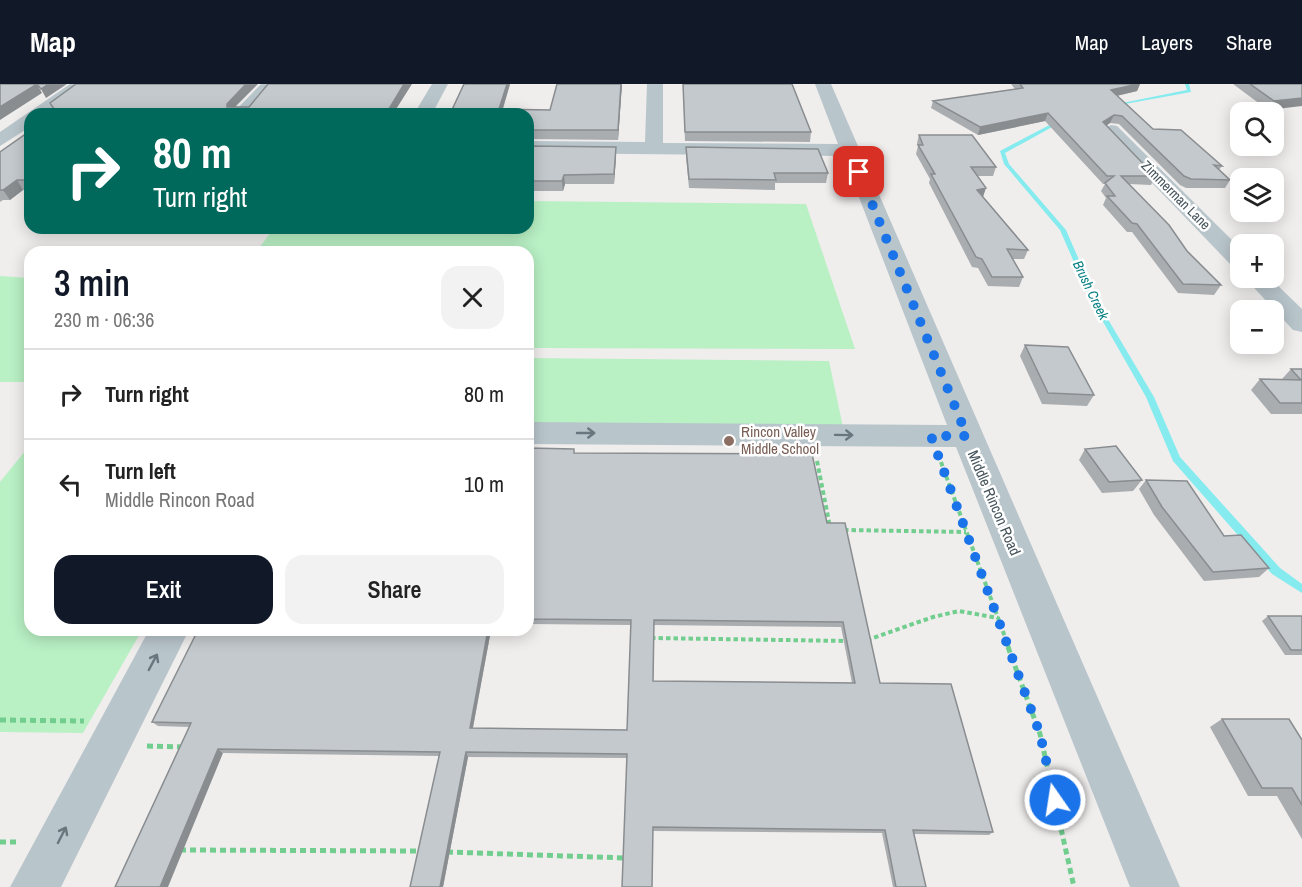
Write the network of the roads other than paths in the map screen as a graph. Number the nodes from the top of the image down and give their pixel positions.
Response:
1 (81, 84) edge
2 (270, 84) edge
3 (440, 84) edge
4 (655, 84) edge
5 (823, 84) edge
6 (46, 108) edge
7 (247, 108) edge
8 (426, 108) edge
9 (24, 123) edge
10 (1111, 130) edge
11 (0, 140) edge
12 (534, 147) edge
13 (654, 149) junction
14 (850, 150) junction
15 (1230, 251) edge
16 (1267, 288) edge
17 (1302, 324) edge
18 (534, 433) edge
19 (967, 436) junction
20 (166, 636) edge
21 (35, 887) edge
22 (1155, 887) edge

1 - 6 street
2 - 7 street
3 - 8 street
4 - 13 street
5 - 14 street, Middle Rincon Road
9 - 11 street
10 - 15 street, Zimmerman Lane
12 - 13 street
13 - 14 street
14 - 19 street, Middle Rincon Road
16 - 17 street
18 -> 19 street
19 - 22 street, Middle Rincon Road
21 -> 20 street

